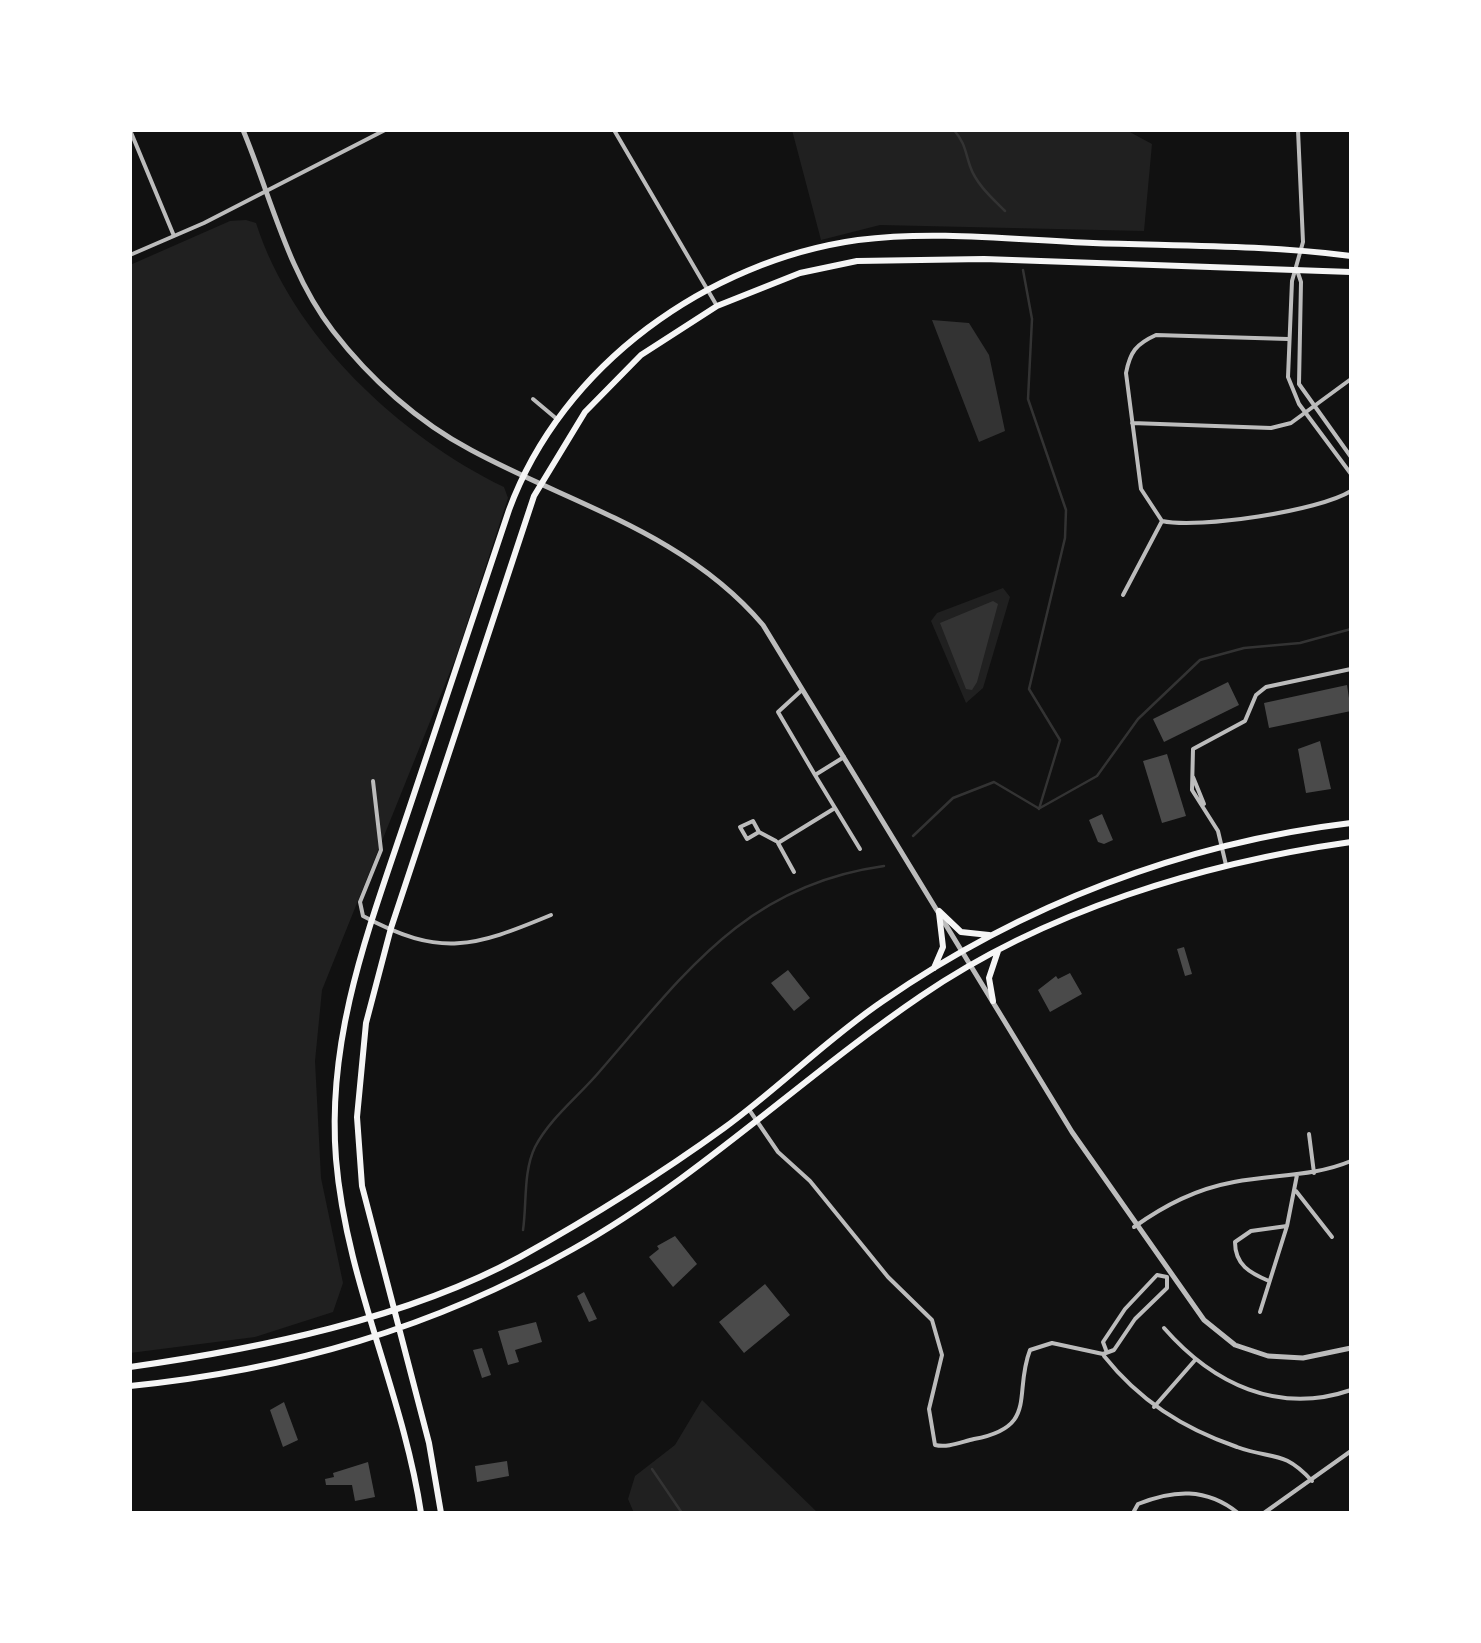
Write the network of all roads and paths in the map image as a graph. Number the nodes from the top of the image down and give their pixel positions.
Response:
1 (130, 130) edge
2 (243, 130) edge
3 (385, 130) edge
4 (614, 130) edge
5 (1298, 130) edge
6 (266, 189) junction
7 (174, 236) junction
8 (1302, 250) junction
9 (130, 255) edge
10 (1351, 256) edge
11 (1297, 270) junction
12 (1351, 272) edge
13 (707, 289) junction
14 (717, 306) junction
15 (1288, 340) junction
16 (1351, 379) edge
17 (532, 399) dead end
18 (1313, 408) junction
19 (1306, 414) junction
20 (558, 420) junction
21 (1132, 423) junction
22 (1351, 457) edge
23 (524, 474) junction
24 (1351, 474) edge
25 (541, 482) junction
26 (1351, 491) edge
27 (1162, 521) junction
28 (1123, 595) dead end
29 (1351, 669) edge
30 (804, 688) junction
31 (844, 757) junction
32 (815, 775) junction
33 (373, 781) dead end
34 (835, 808) junction
35 (1351, 823) edge
36 (760, 832) dead end
37 (778, 842) junction
38 (1351, 842) edge
39 (1222, 847) junction
40 (860, 849) dead end
41 (1227, 867) junction
42 (794, 872) dead end
43 (939, 912) junction
44 (551, 915) dead end
45 (372, 921) junction
46 (391, 928) junction
47 (997, 933) junction
48 (998, 950) junction
49 (962, 953) junction
50 (970, 966) junction
51 (933, 970) junction
52 (993, 1001) junction
53 (748, 1108) junction
54 (758, 1124) junction
55 (1309, 1134) dead end
56 (1351, 1162) edge
57 (1314, 1173) junction
58 (1297, 1175) junction
59 (1296, 1190) junction
60 (1287, 1226) junction
61 (1134, 1228) junction
62 (1332, 1236) dead end
63 (1169, 1276) junction
64 (1269, 1281) junction
65 (1134, 1299) junction
66 (1145, 1308) junction
67 (392, 1311) junction
68 (1260, 1312) dead end
69 (368, 1316) junction
70 (1164, 1328) dead end
71 (398, 1331) junction
72 (375, 1337) junction
73 (1351, 1348) edge
74 (1104, 1352) junction
75 (1196, 1359) junction
76 (130, 1367) edge
77 (130, 1386) edge
78 (1351, 1390) edge
79 (1154, 1406) junction
80 (1351, 1451) edge
81 (1312, 1480) junction
82 (421, 1513) edge
83 (441, 1513) edge
84 (1133, 1513) edge
85 (1238, 1513) edge
86 (1264, 1513) edge

1 - 7 street
2 - 6 street
3 - 6 street
4 - 13 street
5 - 8 street
6 - 7 street
6 - 23 street
7 - 9 street
8 - 10 highway
8 - 11 street
8 - 13 highway
11 - 12 highway
11 - 14 highway
11 - 15 street
11 - 18 street
13 - 14 street
13 - 20 highway
14 - 25 highway
15 - 19 street
15 - 21 street
16 - 18 street
17 - 20 street
18 - 19 street
18 - 22 street
19 - 21 street
19 - 24 street
20 - 23 highway
21 - 27 street
23 - 25 street
23 - 45 highway
25 - 30 street
25 - 46 highway
26 - 27 street
27 - 28 street
29 - 39 street
30 - 31 street
30 - 32 street
31 - 32 street
31 - 43 street
32 - 34 street
33 - 45 street
34 - 37 street
34 - 40 street
35 - 39 highway
36 - 37 street
37 - 42 street
38 - 41 highway
39 - 41 street
39 - 47 highway
41 - 48 highway
43 - 47 highway
43 - 49 street
43 - 51 highway
44 - 46 street
45 - 46 street
45 - 69 highway
46 - 67 highway
47 - 49 highway
48 - 50 highway
48 - 52 highway
49 - 50 street
49 - 51 highway
50 - 52 street
50 - 54 highway
51 - 53 highway
52 - 61 street
53 - 54 street
53 - 67 highway
54 - 71 highway
54 - 74 street
55 - 57 street
56 - 57 street
57 - 58 street
58 - 59 street
58 - 61 street
59 - 60 street
59 - 62 street
60 - 64 street
60 - 64 street
61 - 63 street
63 - 65 street
63 - 66 street
63 - 73 street
64 - 68 street
65 - 66 street
65 - 74 street
66 - 74 street
67 - 69 highway
67 - 71 highway
69 - 72 highway
69 - 76 highway
70 - 75 street
71 - 72 highway
71 - 83 highway
72 - 77 highway
72 - 82 highway
74 - 79 street
75 - 78 street
75 - 79 street
79 - 81 street
80 - 81 street
81 - 86 street
84 - 85 street

